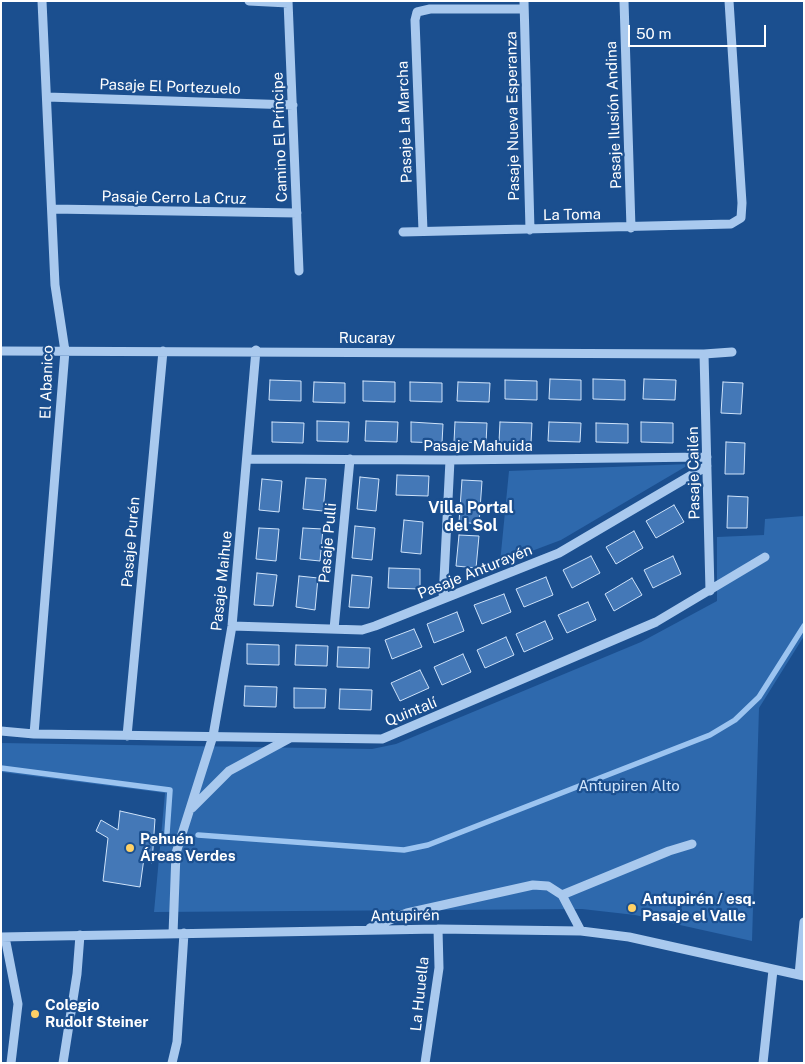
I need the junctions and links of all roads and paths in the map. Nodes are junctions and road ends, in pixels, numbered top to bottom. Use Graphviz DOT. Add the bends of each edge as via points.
graph roads {
  1 [pos="42,1"];
  2 [pos="249,1"];
  3 [pos="624,1"];
  4 [pos="729,1"];
  5 [pos="288,2"];
  6 [pos="524,5"];
  7 [pos="47,97"];
  8 [pos="293,105"];
  9 [pos="52,209"];
  10 [pos="297,213"];
  11 [pos="631,228"];
  12 [pos="530,230"];
  13 [pos="423,231"];
  14 [pos="403,232"];
  15 [pos="299,271"];
  16 [pos="256,350"];
  17 [pos="1,351"];
  18 [pos="65,351"];
  19 [pos="163,351"];
  20 [pos="732,352"];
  21 [pos="704,354"];
  22 [pos="248,459"];
  23 [pos="350,459"];
  24 [pos="450,460"];
  25 [pos="707,462"];
  26 [pos="765,557"];
  27 [pos="710,591"];
  28 [pos="443,599"];
  29 [pos="232,626"];
  30 [pos="334,629"];
  31 [pos="1,731"];
  32 [pos="34,734"];
  33 [pos="127,736"];
  34 [pos="213,736"];
  35 [pos="290,738"];
  36 [pos="190,810"];
  37 [pos="692,844"];
  38 [pos="562,895"];
  39 [pos="804,922"];
  40 [pos="438,929"];
  41 [pos="365,930"];
  42 [pos="581,930"];
  43 [pos="184,933"];
  44 [pos="173,934"];
  45 [pos="80,935"];
  46 [pos="3,937"];
  47 [pos="773,970"];
  48 [pos="801,976"];
  49 [pos="11,1063"];
  50 [pos="63,1063"];
  51 [pos="172,1063"];
  52 [pos="425,1063"];
  53 [pos="763,1063"];
  1 -- 7 [label="street, El Abanico"];
  2 -- 5 [label="street"];
  3 -- 11 [label="street, Pasaje Ilusión Andina"];
  4 -- 11 [label="street, La Toma" via="741,218 731,224"];
  5 -- 8 [label="street, Camino El Príncipe"];
  6 -- 12 [label="street, Pasaje Nueva Esperanza"];
  6 -- 13 [label="street, Pasaje La Marcha" via="417,12 414,20"];
  7 -- 8 [label="street, Pasaje El Portezuelo"];
  7 -- 9 [label="street, El Abanico"];
  8 -- 10 [label="street, Camino El Príncipe"];
  9 -- 10 [label="street, Pasaje Cerro La Cruz"];
  9 -- 18 [label="street, El Abanico" via="55,285"];
  10 -- 15 [label="street, Camino El Príncipe"];
  11 -- 12 [label="street, La Toma"];
  12 -- 13 [label="street, La Toma"];
  13 -- 14 [label="street, La Toma"];
  16 -- 19 [label="street, Rucaray"];
  16 -- 21 [label="street, Rucaray"];
  16 -- 22 [label="street, Pasaje Maihue"];
  17 -- 18 [label="street, Rucaray"];
  18 -- 19 [label="street, Rucaray"];
  18 -- 32 [label="street, El Abanico"];
  19 -- 33 [label="street, Pasaje Purén"];
  20 -- 21 [label="street, Rucaray"];
  21 -- 25 [label="street, Pasaje Cailén"];
  22 -- 23 [label="street, Pasaje Mahuida"];
  22 -- 29 [label="street, Pasaje Maihue"];
  23 -- 24 [label="street, Pasaje Mahuida"];
  23 -- 30 [label="street, Pasaje Pulli"];
  24 -- 25 [label="street, Pasaje Mahuida"];
  24 -- 28 [label="street"];
  25 -- 27 [label="street, Pasaje Cailén"];
  25 -- 28 [label="street, Pasaje Anturayén" via="560,553"];
  26 -- 27 [label="street, Quintalí"];
  27 -- 35 [label="street, Quintalí" via="656,622 382,739"];
  28 -- 30 [label="street, Pasaje Anturayén" via="362,630"];
  29 -- 30 [label="street, Pasaje Anturayén"];
  29 -- 34 [label="street, Pasaje Maihue"];
  31 -- 32 [label="street, Quintalí"];
  32 -- 33 [label="street, Quintalí"];
  33 -- 34 [label="street, Quintalí"];
  34 -- 35 [label="street, Quintalí"];
  34 -- 36 [label="street, Pasaje Maihue"];
  35 -- 36 [label="street, Pasaje Maihue" via="229,771"];
  36 -- 44 [label="street, Pasaje Maihue" via="176,853"];
  37 -- 38 [label="street"];
  38 -- 41 [label="street" via="548,886 533,885 406,913"];
  38 -- 42 [label="street"];
  39 -- 48 [label="street"];
  40 -- 41 [label="street, Antupirén"];
  40 -- 42 [label="street, Antupirén"];
  40 -- 52 [label="street, La Huuella" via="439,968"];
  41 -- 43 [label="street, Antupirén"];
  42 -- 47 [label="street, Antupirén" via="629,937"];
  43 -- 44 [label="street, Antupirén"];
  43 -- 51 [label="street" via="177,1042"];
  44 -- 45 [label="street, Antupirén"];
  45 -- 46 [label="street, Antupirén"];
  45 -- 50 [label="street"];
  46 -- 49 [label="street" via="18,1004"];
  47 -- 48 [label="street, Antupirén"];
  47 -- 53 [label="street"];
}
